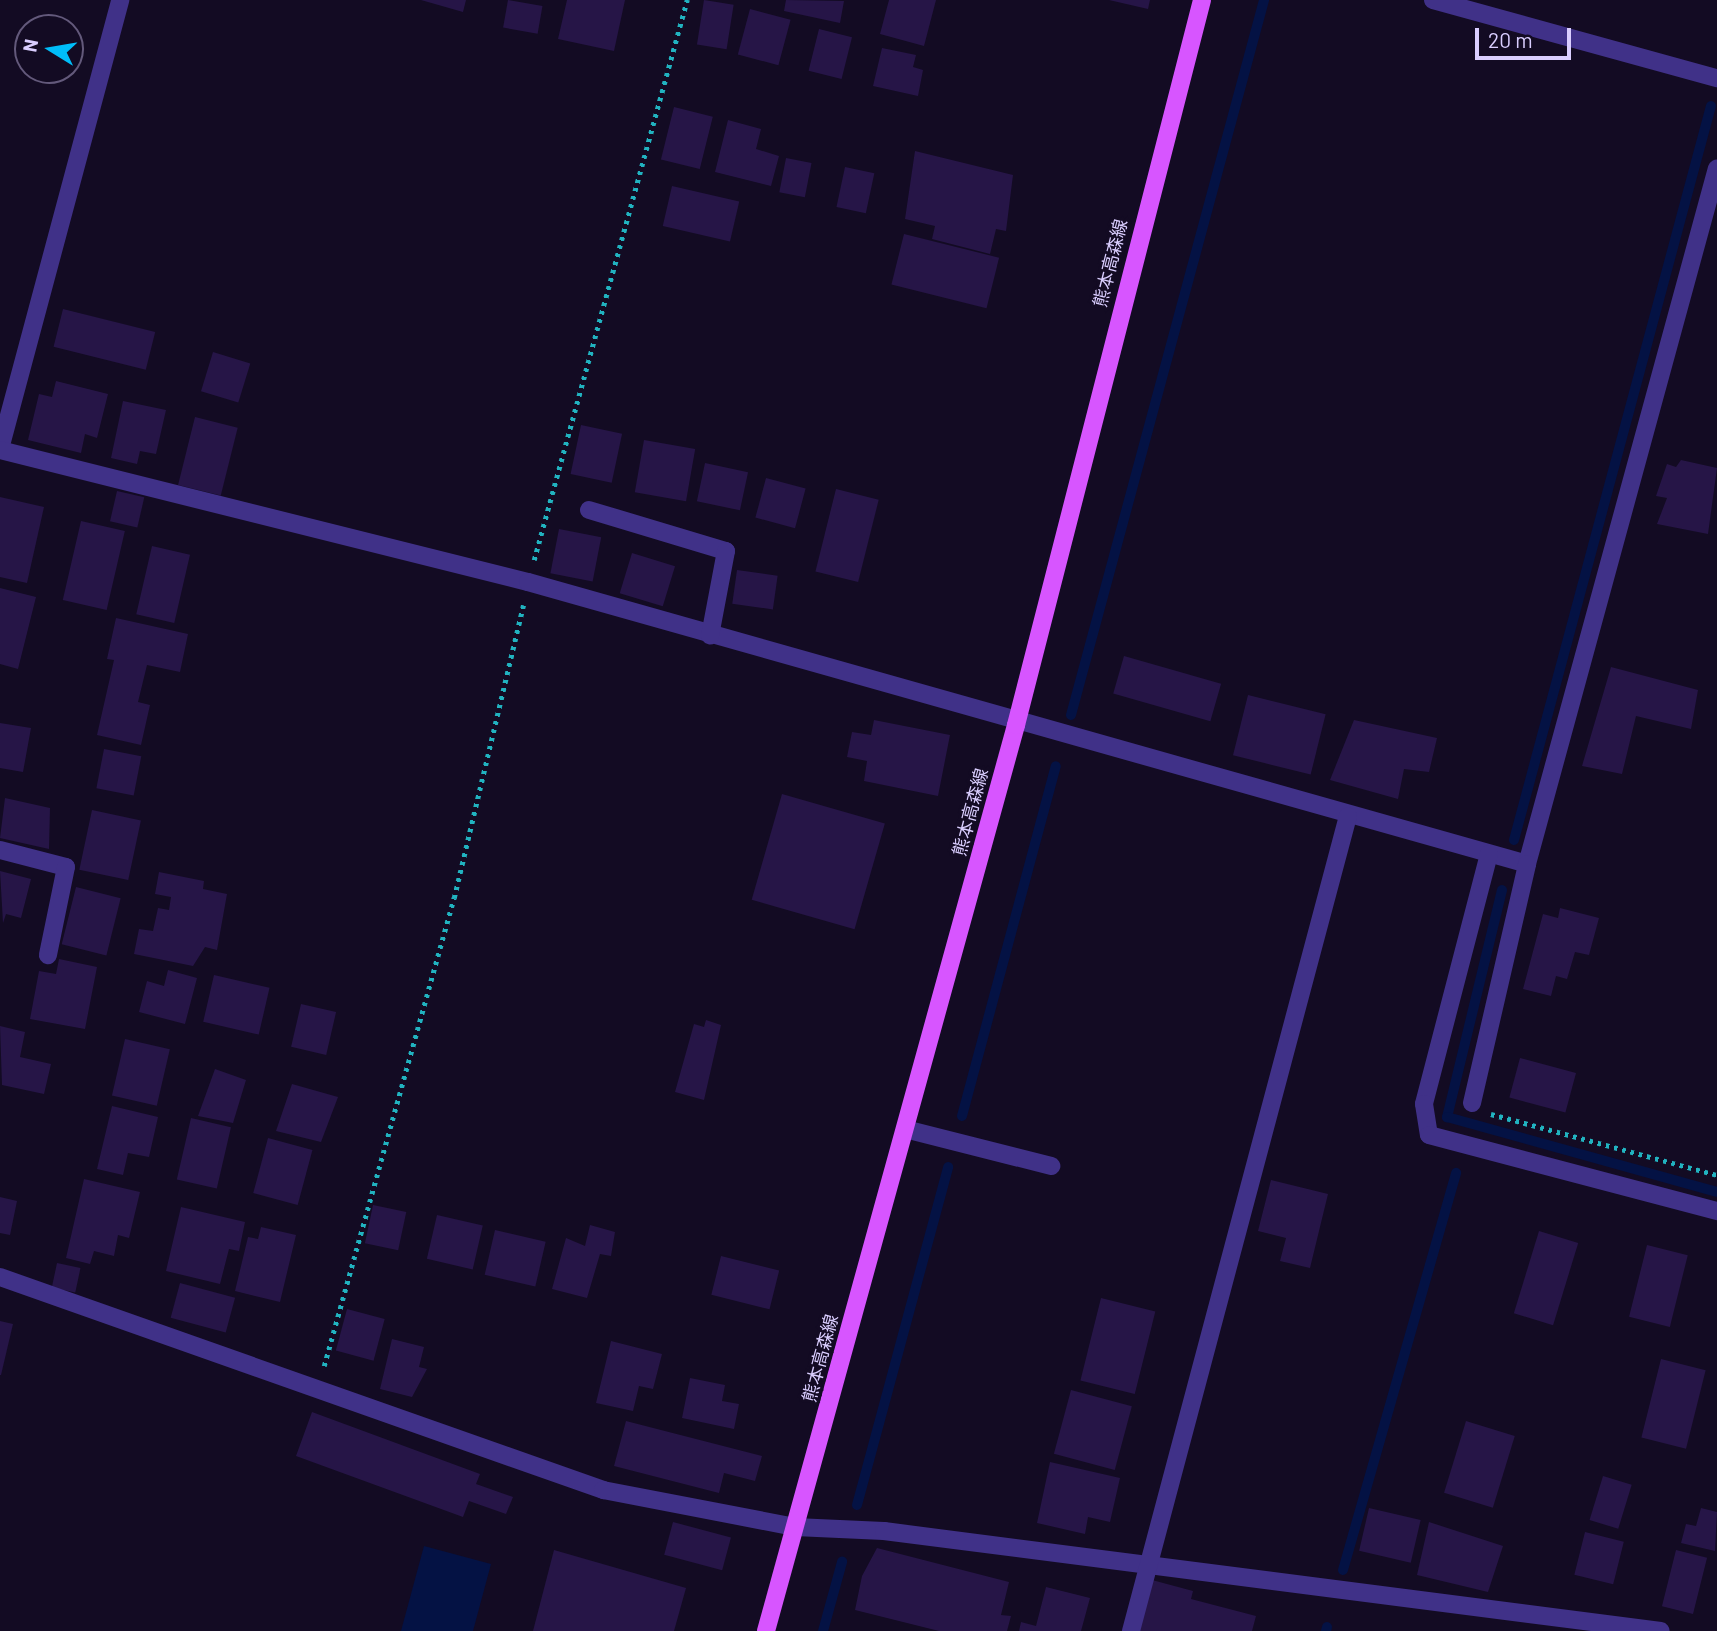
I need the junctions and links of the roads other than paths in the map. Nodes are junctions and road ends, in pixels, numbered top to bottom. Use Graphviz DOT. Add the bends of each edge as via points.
graph roads {
  1 [pos="120,0"];
  2 [pos="1202,0"];
  3 [pos="1433,0"];
  4 [pos="1717,78"];
  5 [pos="1717,168"];
  6 [pos="0,449"];
  7 [pos="589,510"];
  8 [pos="710,636"];
  9 [pos="1016,725"];
  10 [pos="1348,816"];
  11 [pos="0,850"];
  12 [pos="1489,854"];
  13 [pos="1527,864"];
  14 [pos="48,955"];
  15 [pos="1472,1103"];
  16 [pos="905,1129"];
  17 [pos="1051,1166"];
  18 [pos="1717,1211"];
  19 [pos="0,1277"];
  20 [pos="795,1527"];
  21 [pos="1150,1567"];
  22 [pos="766,1631"];
  23 [pos="1131,1631"];
  24 [pos="1661,1631"];
  1 -- 6 [label="street"];
  2 -- 9 [label="main road, 熊本高森線"];
  3 -- 4 [label="street"];
  5 -- 13 [label="street"];
  6 -- 8 [label="street" via="528,582"];
  7 -- 8 [label="street" via="726,551"];
  8 -- 9 [label="street"];
  9 -- 10 [label="street"];
  9 -- 16 [label="main road, 熊本高森線"];
  10 -- 12 [label="street"];
  10 -- 21 [label="street"];
  11 -- 14 [label="street" via="66,867"];
  12 -- 13 [label="street"];
  12 -- 18 [label="street" via="1424,1104 1429,1135"];
  13 -- 15 [label="street"];
  16 -- 17 [label="street"];
  16 -- 20 [label="main road, 熊本高森線"];
  19 -- 20 [label="street" via="603,1490"];
  20 -- 21 [label="street" via="884,1531"];
  20 -- 22 [label="main road, 熊本高森線"];
  21 -- 23 [label="street"];
  21 -- 24 [label="street"];
}
